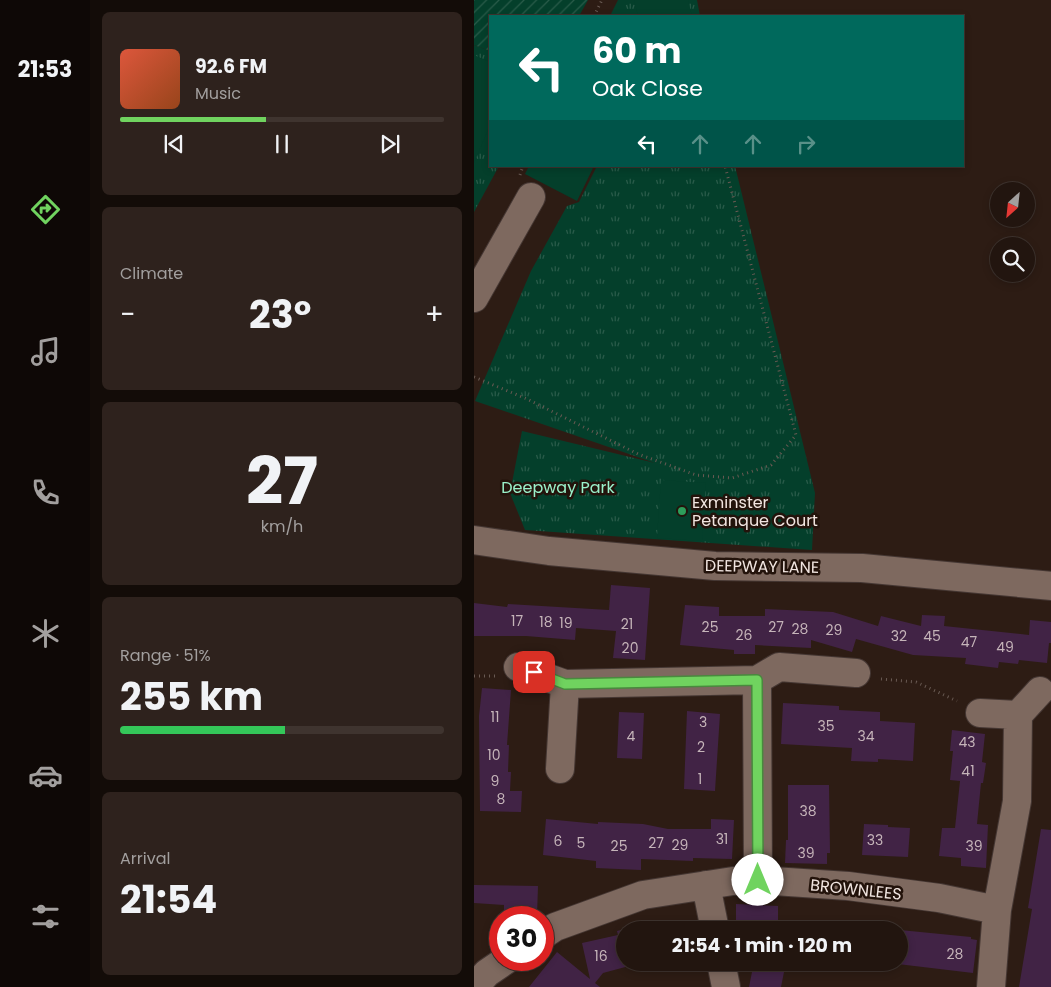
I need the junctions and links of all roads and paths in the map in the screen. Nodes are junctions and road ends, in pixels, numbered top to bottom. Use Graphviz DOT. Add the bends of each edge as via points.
graph roads {
  1 [pos="602,0"];
  2 [pos="594,15"];
  3 [pos="725,167"];
  4 [pos="531,197"];
  5 [pos="474,298"];
  6 [pos="474,377"];
  7 [pos="474,540"];
  8 [pos="1051,586"];
  9 [pos="518,667"];
  10 [pos="856,673"];
  11 [pos="757,680"];
  12 [pos="565,684"];
  13 [pos="1040,691"];
  14 [pos="980,713"];
  15 [pos="1018,715"];
  16 [pos="560,768"];
  17 [pos="758,880"];
  18 [pos="706,885"];
  19 [pos="997,910"];
  20 [pos="713,921"];
  21 [pos="554,928"];
  22 [pos="723,971"];
  23 [pos="726,987"];
  24 [pos="991,987"];
  1 -- 2 [label="path"];
  3 -- 6 [label="path" via="796,435 771,466 732,478 696,475 638,454 528,399"];
  4 -- 5 [label="street"];
  7 -- 8 [label="street, DEEPWAY LANE" via="548,551 715,566 862,568"];
  9 -- 12 [label="street"];
  10 -- 11 [label="street" via="779,666"];
  10 -- 14 [label="path" via="916,682"];
  11 -- 12 [label="street"];
  11 -- 17 [label="street"];
  12 -- 16 [label="street"];
  13 -- 15 [label="street"];
  14 -- 15 [label="street"];
  15 -- 19 [label="street" via="1017,801"];
  17 -- 18 [label="street, BROWNLEES"];
  17 -- 19 [label="street, BROWNLEES" via="848,886 939,898"];
  18 -- 20 [label="street"];
  18 -- 21 [label="street, BROWNLEES" via="643,895"];
  19 -- 24 [label="street"];
  22 -- 23 [label="street"];
}
